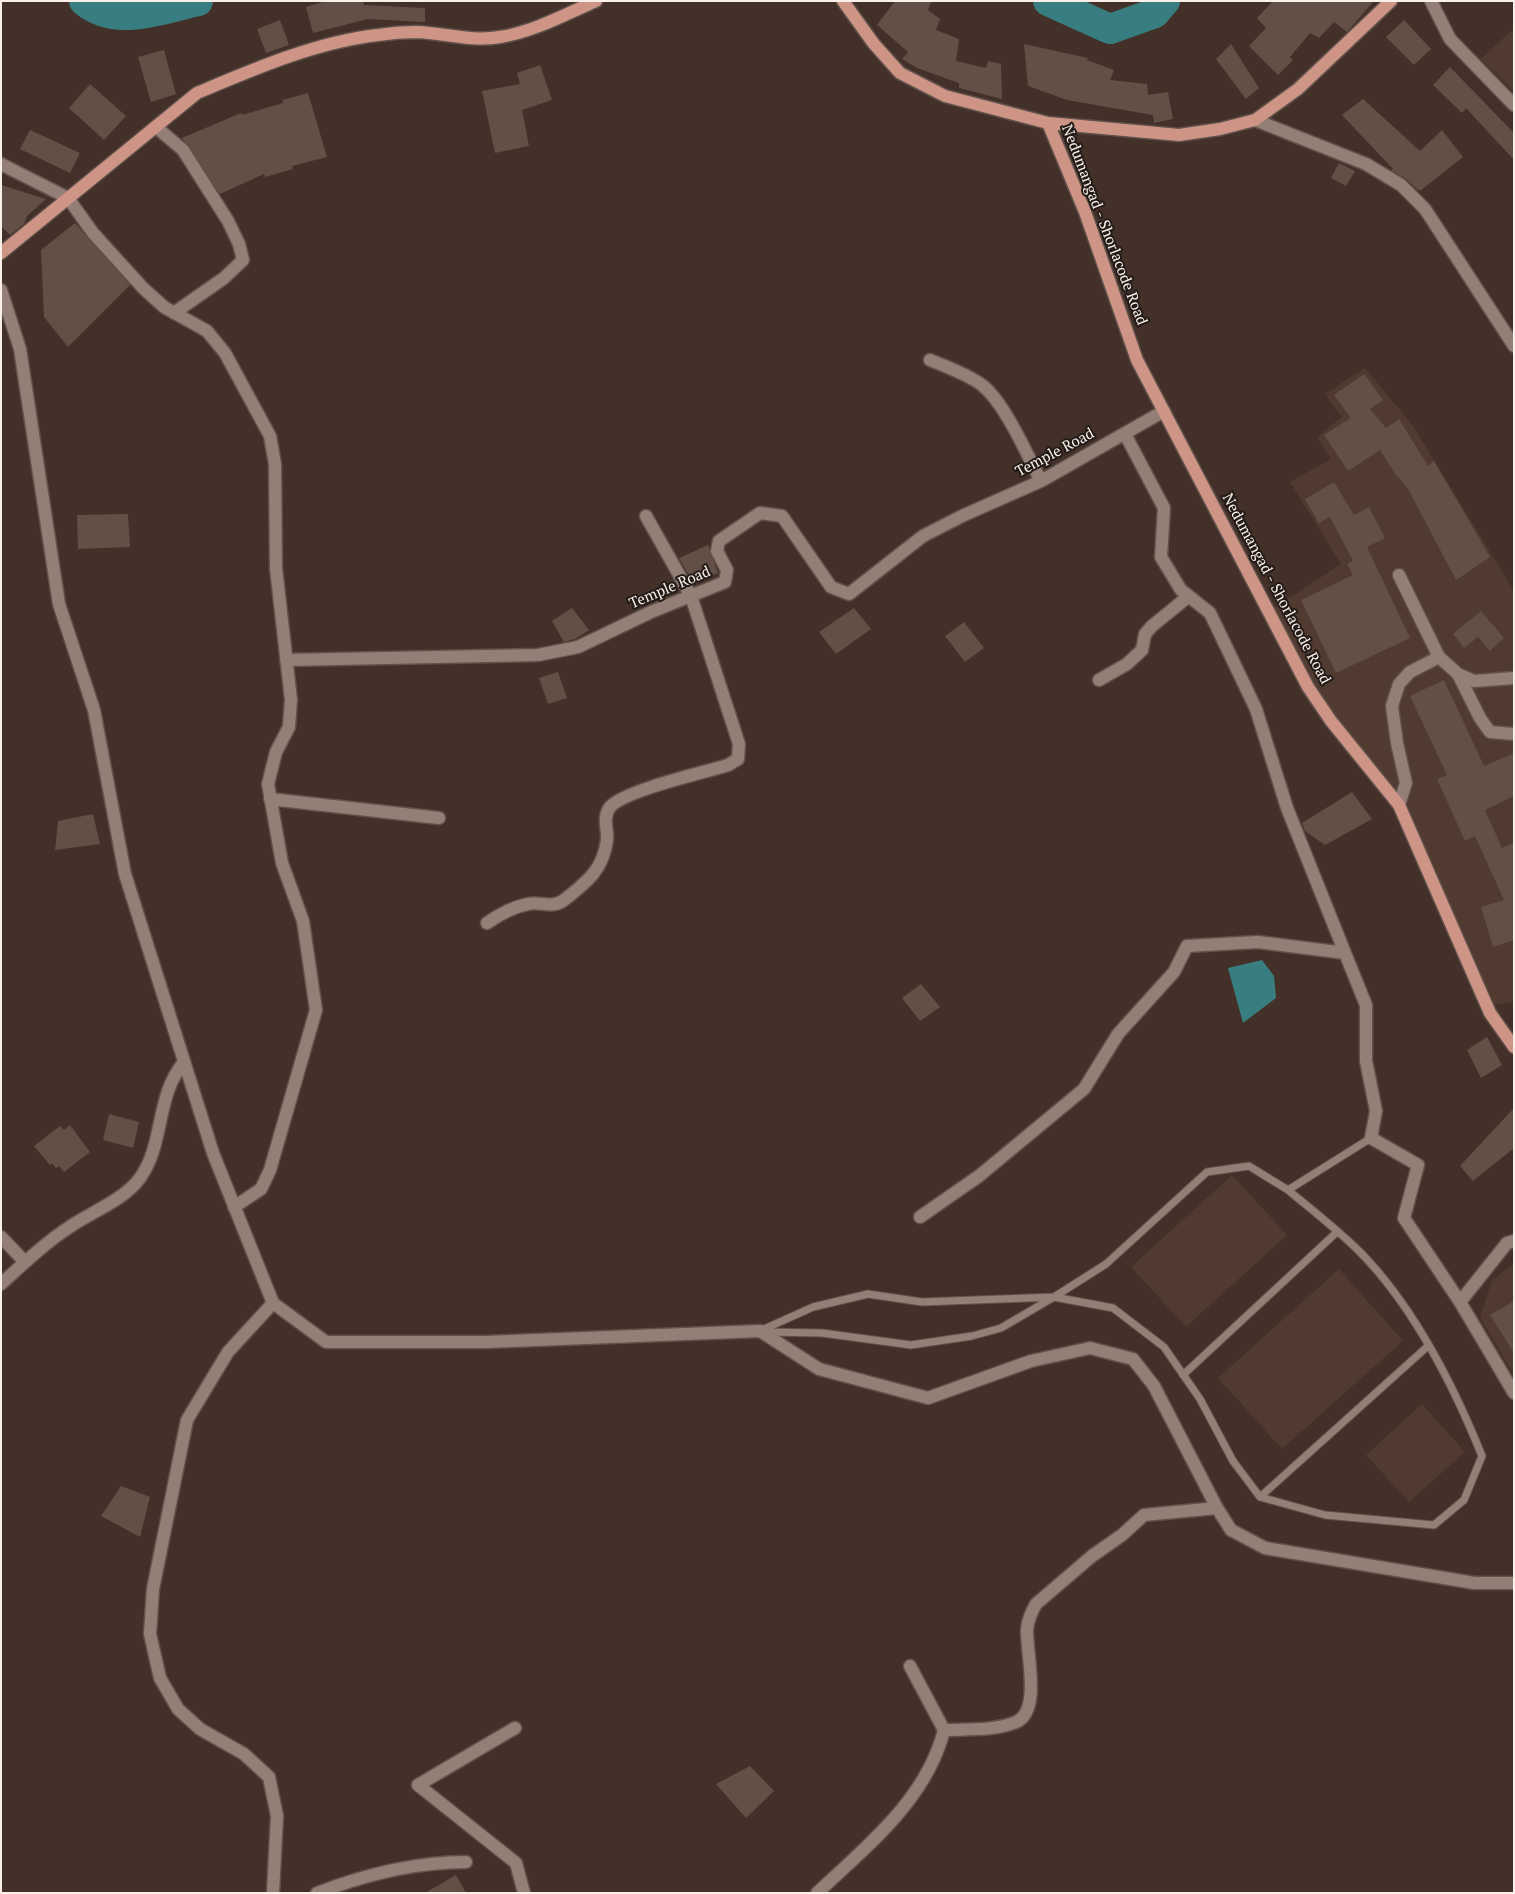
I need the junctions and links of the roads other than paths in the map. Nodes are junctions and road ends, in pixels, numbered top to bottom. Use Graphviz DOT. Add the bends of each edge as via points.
graph roads {
  1 [pos="596,1"];
  2 [pos="843,1"];
  3 [pos="1391,1"];
  4 [pos="1431,1"];
  5 [pos="1514,105"];
  6 [pos="1256,120"];
  7 [pos="1048,123"];
  8 [pos="156,127"];
  9 [pos="1,164"];
  10 [pos="68,198"];
  11 [pos="1,253"];
  12 [pos="1,290"];
  13 [pos="174,313"];
  14 [pos="1514,346"];
  15 [pos="930,360"];
  16 [pos="1164,411"];
  17 [pos="1125,434"];
  18 [pos="1041,481"];
  19 [pos="646,516"];
  20 [pos="1399,575"];
  21 [pos="691,596"];
  22 [pos="1189,596"];
  23 [pos="1439,656"];
  24 [pos="286,660"];
  25 [pos="1458,674"];
  26 [pos="1514,678"];
  27 [pos="1099,680"];
  28 [pos="1514,734"];
  29 [pos="270,799"];
  30 [pos="1399,805"];
  31 [pos="439,818"];
  32 [pos="486,922"];
  33 [pos="1345,953"];
  34 [pos="1514,1047"];
  35 [pos="184,1062"];
  36 [pos="1372,1138"];
  37 [pos="1288,1190"];
  38 [pos="234,1207"];
  39 [pos="920,1217"];
  40 [pos="1337,1232"];
  41 [pos="1,1237"];
  42 [pos="1514,1240"];
  43 [pos="24,1262"];
  44 [pos="1,1284"];
  45 [pos="1054,1297"];
  46 [pos="1460,1302"];
  47 [pos="273,1303"];
  48 [pos="760,1332"];
  49 [pos="1428,1346"];
  50 [pos="1184,1375"];
  51 [pos="1514,1392"];
  52 [pos="1260,1497"];
  53 [pos="1217,1508"];
  54 [pos="1514,1583"];
  55 [pos="910,1666"];
  56 [pos="515,1728"];
  57 [pos="944,1730"];
  58 [pos="466,1862"];
  59 [pos="273,1893"];
  60 [pos="317,1893"];
  61 [pos="524,1893"];
  62 [pos="817,1893"];
  1 -- 8 [label="main road" via="534,27 500,37 467,39 418,32 335,42 197,93"];
  2 -- 7 [label="main road" via="900,73 945,96"];
  3 -- 6 [label="main road" via="1298,89"];
  4 -- 5 [label="street" via="1450,39"];
  6 -- 7 [label="main road" via="1179,135"];
  6 -- 14 [label="street" via="1366,164 1401,185 1426,208"];
  7 -- 16 [label="main road, Nedumangad - Shorlacode Road" via="1085,212 1137,360"];
  8 -- 10 [label="main road"];
  8 -- 13 [label="street" via="182,150 228,221 240,244 243,260 224,278"];
  9 -- 10 [label="street"];
  10 -- 11 [label="main road"];
  10 -- 13 [label="street" via="93,233 143,288"];
  12 -- 35 [label="street" via="20,349 58,604 94,710 125,874"];
  13 -- 24 [label="street" via="207,331 225,353 270,436 275,464 276,568"];
  15 -- 18 [label="street" via="983,386 1005,414"];
  16 -- 17 [label="street, Temple Road"];
  16 -- 30 [label="main road, Nedumangad - Shorlacode Road" via="1308,687 1331,722"];
  17 -- 18 [label="street, Temple Road"];
  17 -- 22 [label="street" via="1164,508 1161,557 1181,590"];
  18 -- 21 [label="street, Temple Road" via="923,536 849,594 831,587 782,516 760,513 719,541 717,551 727,570 725,582"];
  19 -- 21 [label="street"];
  20 -- 23 [label="street"];
  21 -- 24 [label="street, Temple Road" via="578,647 538,655"];
  21 -- 32 [label="street" via="740,744 738,759 728,765 628,795 610,807 605,820 607,838 597,872 562,902 548,905 530,903 505,911"];
  22 -- 27 [label="street" via="1145,634 1142,650 1127,664"];
  22 -- 33 [label="street" via="1210,613 1256,709 1287,808"];
  23 -- 25 [label="street"];
  23 -- 30 [label="street" via="1410,672 1399,684 1392,706 1406,783"];
  24 -- 29 [label="street" via="291,700 289,727 276,752 268,784"];
  25 -- 26 [label="street" via="1474,681"];
  25 -- 28 [label="street" via="1490,732"];
  29 -- 31 [label="street"];
  29 -- 38 [label="street" via="282,863 303,921 316,1010 270,1170 261,1189"];
  30 -- 34 [label="main road, Nedumangad - Shorlacode Road" via="1490,1013"];
  33 -- 36 [label="street" via="1366,1005 1366,1061 1376,1111"];
  33 -- 39 [label="street" via="1258,942 1187,946 1174,972 1118,1034 1084,1089 978,1176"];
  35 -- 38 [label="street"];
  35 -- 43 [label="street" via="173,1076 153,1153 139,1179 105,1207 72,1225"];
  36 -- 37 [label="lane"];
  36 -- 46 [label="street" via="1418,1165 1404,1218"];
  37 -- 40 [label="lane"];
  37 -- 45 [label="lane" via="1249,1166 1207,1172 1106,1264"];
  38 -- 47 [label="street"];
  40 -- 49 [label="lane" via="1360,1252 1404,1303"];
  40 -- 50 [label="lane"];
  41 -- 43 [label="street"];
  42 -- 46 [label="street" via="1508,1243"];
  43 -- 44 [label="street"];
  45 -- 48 [label="lane" via="922,1302 868,1294 813,1307"];
  45 -- 48 [label="lane" via="1001,1328 911,1345 822,1333"];
  45 -- 50 [label="lane" via="1113,1308 1164,1347"];
  46 -- 51 [label="street"];
  47 -- 48 [label="street" via="326,1342 486,1342"];
  47 -- 59 [label="street" via="228,1352 187,1420 153,1589 150,1634 160,1678 178,1709 200,1729 244,1754 269,1777 276,1816"];
  48 -- 53 [label="street" via="819,1369 928,1398 1031,1361 1090,1348 1133,1360 1154,1386"];
  49 -- 52 [label="lane"];
  49 -- 52 [label="lane" via="1462,1408 1482,1456 1464,1500 1434,1525 1325,1515"];
  50 -- 52 [label="lane" via="1233,1461"];
  53 -- 54 [label="street" via="1231,1530 1265,1548 1474,1583"];
  53 -- 57 [label="street" via="1144,1514 1122,1535 1092,1556 1036,1604 1031,1613 1027,1628 1031,1700 1028,1713 1017,1722 993,1727"];
  55 -- 57 [label="street"];
  56 -- 61 [label="street" via="418,1785 516,1863"];
  57 -- 62 [label="street" via="938,1751 891,1823"];
  58 -- 60 [label="street" via="438,1862 360,1877"];
}
